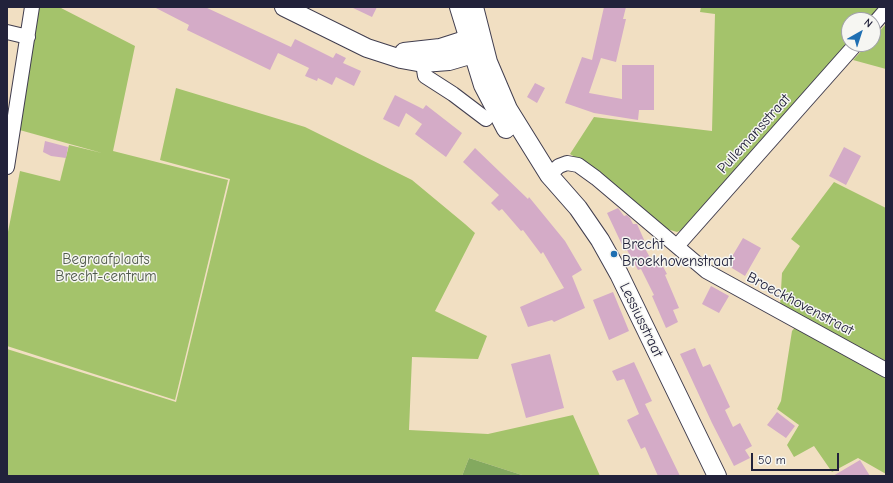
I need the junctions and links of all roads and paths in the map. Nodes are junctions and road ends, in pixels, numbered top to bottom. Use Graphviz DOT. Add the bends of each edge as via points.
graph roads {
  1 [pos="32,7"];
  2 [pos="284,7"];
  3 [pos="459,7"];
  4 [pos="475,12"];
  5 [pos="7,32"];
  6 [pos="28,37"];
  7 [pos="474,46"];
  8 [pos="379,52"];
  9 [pos="849,52"];
  10 [pos="422,63"];
  11 [pos="486,119"];
  12 [pos="7,167"];
  13 [pos="549,175"];
  14 [pos="677,246"];
  15 [pos="886,370"];
  16 [pos="717,476"];
  1 -- 6 [label="street"];
  2 -- 8 [label="main road"];
  3 -- 7 [label="main road"];
  4 -- 7 [label="main road"];
  5 -- 6 [label="street"];
  6 -- 12 [label="street"];
  7 -- 8 [label="main road"];
  7 -- 10 [label="main road" via="449,60"];
  7 -- 13 [label="main road, Lessiusstraat" via="493,107 525,155"];
  8 -- 10 [label="main road"];
  9 -- 14 [label="street, Pullemansstraat"];
  10 -- 11 [label="street" via="425,76"];
  13 -- 14 [label="street, Broeckhovenstraat" via="567,163 578,165"];
  13 -- 16 [label="main road, Lessiusstraat" via="578,208 619,274"];
  14 -- 15 [label="street, Broeckhovenstraat" via="706,271 731,287"];
}
